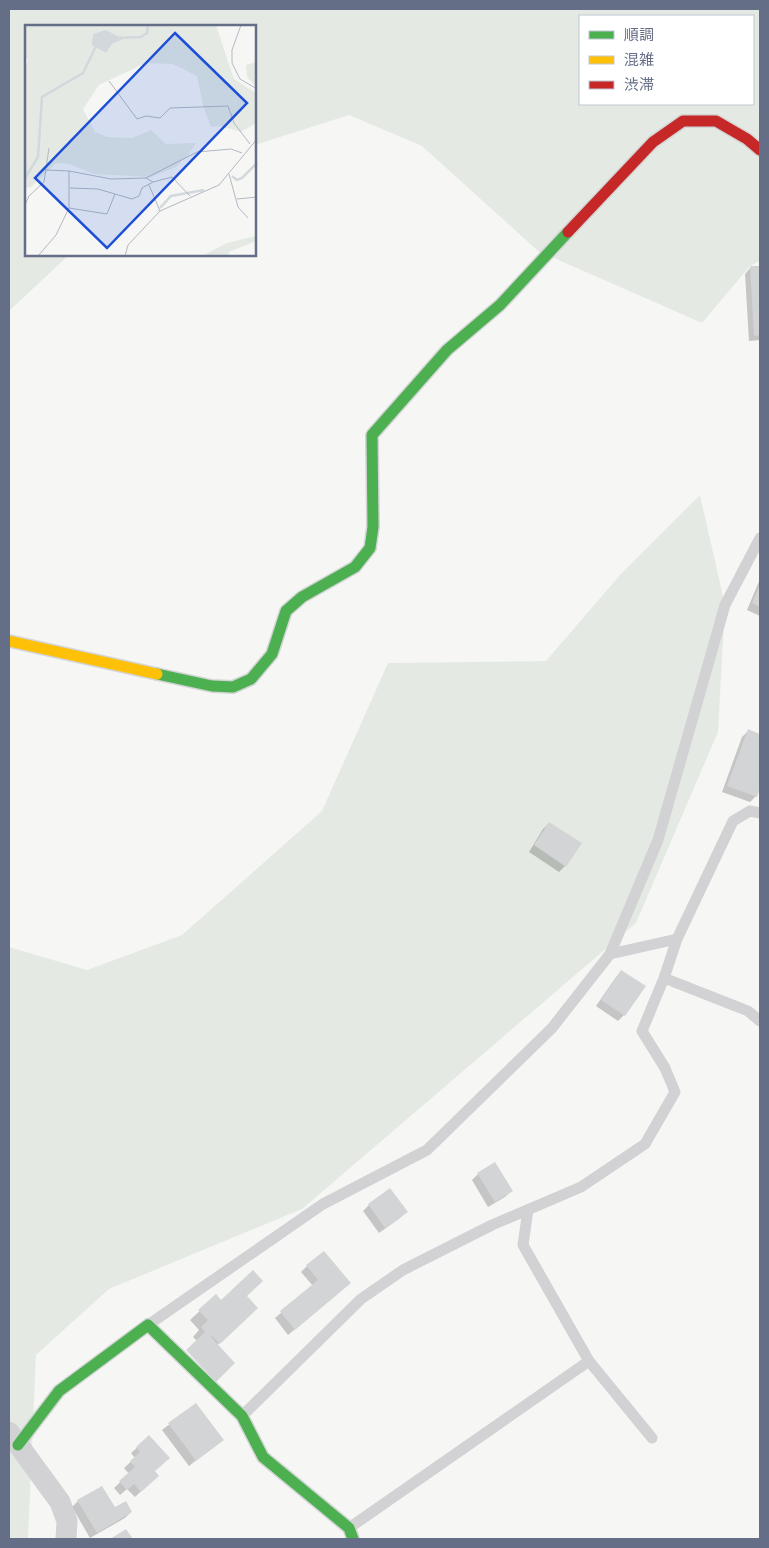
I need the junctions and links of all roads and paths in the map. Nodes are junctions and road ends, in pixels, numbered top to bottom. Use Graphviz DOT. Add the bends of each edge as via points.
graph roads {
  1 [pos="760,150"];
  2 [pos="760,538"];
  3 [pos="9,641"];
  4 [pos="760,813"];
  5 [pos="677,939"];
  6 [pos="610,954"];
  7 [pos="664,978"];
  8 [pos="760,1021"];
  9 [pos="528,1210"];
  10 [pos="148,1325"];
  11 [pos="589,1361"];
  12 [pos="242,1416"];
  13 [pos="652,1438"];
  14 [pos="13,1439"];
  15 [pos="349,1528"];
  16 [pos="66,1539"];
  17 [pos="353,1539"];
  1 -- 3 [label="street" via="716,121 683,121 653,142 500,305 447,350 372,435 373,527 370,548 355,567 302,597 286,611 272,654 251,679 233,687 212,686"];
  2 -- 6 [label="lane" via="725,605 658,840"];
  4 -- 5 [label="lane" via="750,811 733,821"];
  5 -- 6 [label="lane"];
  5 -- 7 [label="lane"];
  6 -- 10 [label="lane" via="552,1028 427,1150 324,1204"];
  7 -- 8 [label="lane" via="748,1011"];
  7 -- 9 [label="lane" via="642,1031 665,1068 675,1092 645,1144 581,1187"];
  9 -- 11 [label="lane" via="523,1245"];
  9 -- 12 [label="lane" via="403,1270 361,1299"];
  10 -- 12 [label="street"];
  10 -- 14 [label="street" via="59,1391"];
  11 -- 13 [label="lane"];
  11 -- 15 [label="lane"];
  12 -- 15 [label="street" via="264,1458"];
  14 -- 16 [label="street" via="60,1502 67,1522"];
  15 -- 17 [label="street"];
}
